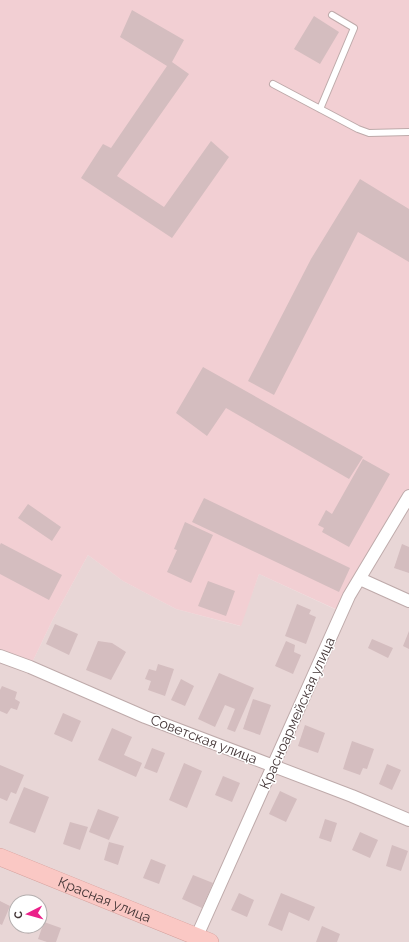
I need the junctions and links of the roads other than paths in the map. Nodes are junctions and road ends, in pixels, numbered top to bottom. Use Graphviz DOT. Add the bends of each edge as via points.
graph roads {
  1 [pos="332,15"];
  2 [pos="273,84"];
  3 [pos="320,109"];
  4 [pos="409,132"];
  5 [pos="409,496"];
  6 [pos="360,580"];
  7 [pos="409,601"];
  8 [pos="0,656"];
  9 [pos="273,765"];
  10 [pos="409,820"];
  11 [pos="0,857"];
  12 [pos="204,939"];
  1 -- 3 [label="lane" via="354,28"];
  2 -- 3 [label="lane"];
  3 -- 4 [label="lane" via="369,133"];
  5 -- 6 [label="street, Красноармейская улица"];
  6 -- 7 [label="street"];
  6 -- 9 [label="street, Красноармейская улица" via="349,596"];
  8 -- 9 [label="street, Советская улица" via="145,717"];
  9 -- 10 [label="street, Советская улица"];
  9 -- 12 [label="street, Красноармейская улица"];
  11 -- 12 [label="street, Красная улица"];
}
